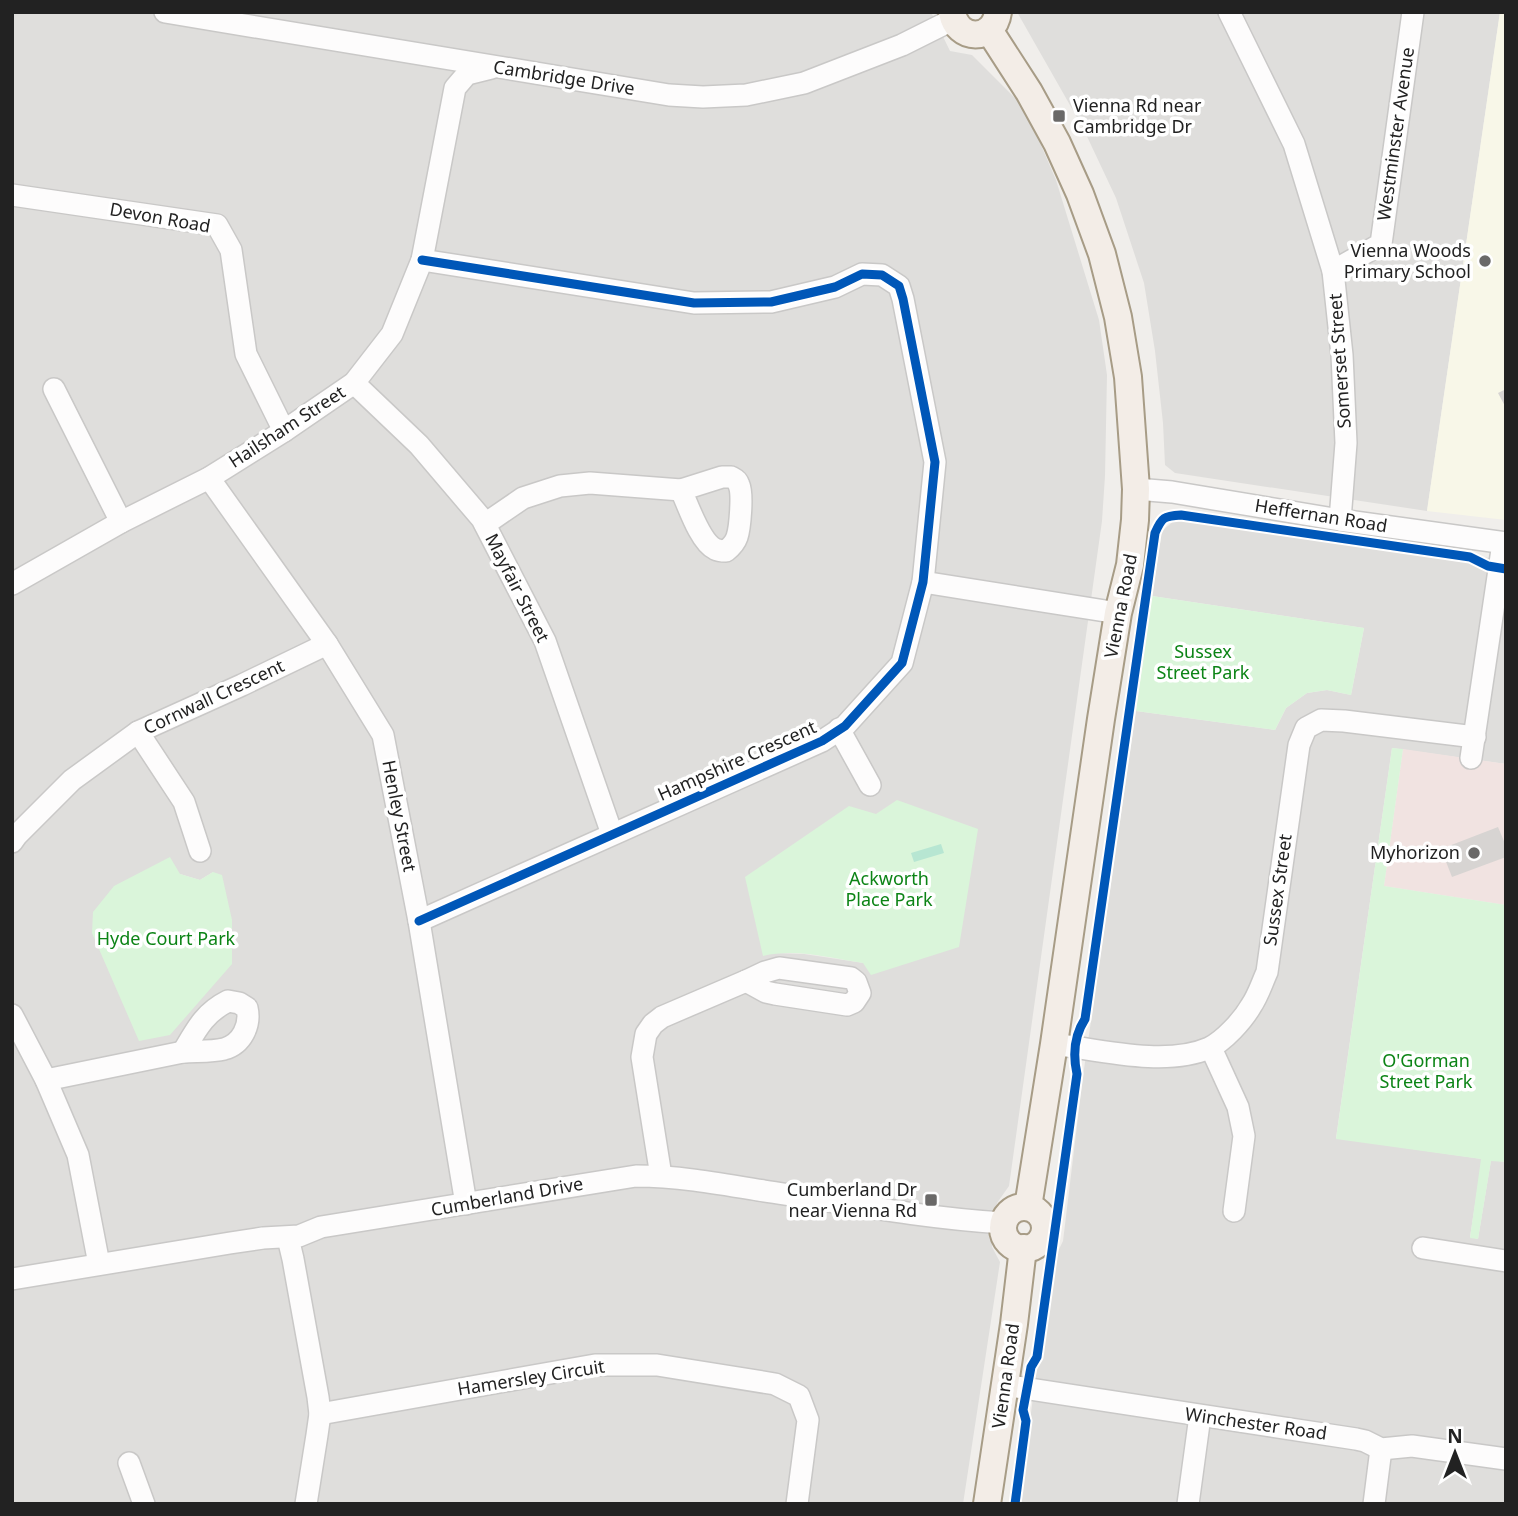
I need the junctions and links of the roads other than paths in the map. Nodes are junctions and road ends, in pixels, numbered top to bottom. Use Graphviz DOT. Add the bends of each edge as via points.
graph roads {
  1 [pos="165,12"];
  2 [pos="1229,12"];
  3 [pos="1413,12"];
  4 [pos="209,16"];
  5 [pos="953,16"];
  6 [pos="994,21"];
  7 [pos="494,67"];
  8 [pos="12,195"];
  9 [pos="422,260"];
  10 [pos="1333,271"];
  11 [pos="354,383"];
  12 [pos="54,389"];
  13 [pos="284,431"];
  14 [pos="209,478"];
  15 [pos="1136,489"];
  16 [pos="681,490"];
  17 [pos="1340,520"];
  18 [pos="121,522"];
  19 [pos="485,524"];
  20 [pos="1504,543"];
  21 [pos="923,582"];
  22 [pos="12,584"];
  23 [pos="1118,613"];
  24 [pos="327,644"];
  25 [pos="839,729"];
  26 [pos="138,732"];
  27 [pos="870,785"];
  28 [pos="612,834"];
  29 [pos="12,842"];
  30 [pos="200,851"];
  31 [pos="419,921"];
  32 [pos="746,982"];
  33 [pos="12,1015"];
  34 [pos="1054,1044"];
  35 [pos="1211,1048"];
  36 [pos="183,1052"];
  37 [pos="46,1080"];
  38 [pos="661,1176"];
  39 [pos="466,1204"];
  40 [pos="1028,1207"];
  41 [pos="1234,1211"];
  42 [pos="1004,1223"];
  43 [pos="288,1238"];
  44 [pos="1023,1248"];
  45 [pos="1423,1248"];
  46 [pos="1506,1261"];
  47 [pos="99,1264"];
  48 [pos="12,1279"];
  49 [pos="1004,1385"];
  50 [pos="320,1414"];
  51 [pos="1200,1416"];
  52 [pos="1381,1449"];
  53 [pos="1506,1459"];
  54 [pos="130,1463"];
  55 [pos="144,1504"];
  56 [pos="306,1504"];
  57 [pos="797,1504"];
  58 [pos="987,1504"];
  59 [pos="1188,1504"];
  60 [pos="1374,1504"];
  1 -- 4 [label="street, Cambridge Drive"];
  2 -- 10 [label="street, Somerset Street" via="1294,144"];
  3 -- 10 [label="street, Westminster Avenue" via="1381,244"];
  4 -- 7 [label="street, Cambridge Drive"];
  5 -- 6 [label="main road" via="957,26 976,35"];
  5 -- 7 [label="street, Cambridge Drive" via="902,45 804,83 746,95 669,95"];
  6 -- 15 [label="main road, Vienna Road" via="1057,143 1102,254 1128,377"];
  7 -- 9 [label="street, Hailsham Street" via="467,74 455,88"];
  8 -- 13 [label="street, Devon Road" via="217,225 231,250 246,354"];
  9 -- 11 [label="street, Hailsham Street" via="392,334"];
  9 -- 21 [label="street, Hampshire Crescent" via="694,303 771,302 835,287 862,274 882,275 899,286 903,299 934,462"];
  10 -- 17 [label="street, Somerset Street" via="1346,443"];
  11 -- 13 [label="street, Hailsham Street"];
  11 -- 19 [label="street, Mayfair Street" via="419,444"];
  12 -- 18 [label="street"];
  13 -- 14 [label="street, Hailsham Street"];
  14 -- 18 [label="street, Hailsham Street"];
  14 -- 24 [label="street, Henley Street"];
  15 -- 17 [label="street, Heffernan Road"];
  15 -- 23 [label="main road, Vienna Road" via="1130,565"];
  16 -- 19 [label="street" via="590,483 561,486 523,498"];
  17 -- 20 [label="street, Heffernan Road"];
  18 -- 22 [label="street, Hailsham Street"];
  19 -- 28 [label="street, Mayfair Street" via="545,641"];
  20 -- 35 [label="street, Sussex Street" via="1473,747 1344,721 1321,720 1306,728 1298,745 1266,972 1252,1006"];
  21 -- 23 [label="street"];
  21 -- 25 [label="street, Hampshire Crescent" via="902,663"];
  23 -- 34 [label="main road, Vienna Road"];
  24 -- 26 [label="street, Cornwall Crescent"];
  24 -- 31 [label="street, Henley Street" via="383,735"];
  25 -- 27 [label="street"];
  25 -- 28 [label="street, Hampshire Crescent" via="822,741"];
  26 -- 29 [label="street, Cornwall Crescent" via="72,780"];
  26 -- 30 [label="street" via="184,802"];
  28 -- 31 [label="street, Hampshire Crescent"];
  31 -- 39 [label="street, Henley Street"];
  32 -- 38 [label="street" via="662,1017 646,1034 642,1057"];
  33 -- 37 [label="street"];
  34 -- 35 [label="street, Sussex Street" via="1150,1057 1182,1056"];
  34 -- 40 [label="main road, Vienna Road"];
  35 -- 41 [label="street" via="1238,1107 1244,1136"];
  36 -- 37 [label="street"];
  37 -- 47 [label="street" via="78,1155"];
  38 -- 39 [label="street, Cumberland Drive" via="604,1180"];
  38 -- 42 [label="street, Cumberland Drive" via="953,1220"];
  39 -- 43 [label="street, Cumberland Drive" via="321,1227"];
  40 -- 42 [label="main road" via="1010,1212"];
  40 -- 44 [label="main road" via="1044,1220 1045,1234 1036,1245"];
  42 -- 44 [label="main road" via="1006,1237"];
  43 -- 47 [label="street, Cumberland Drive"];
  43 -- 50 [label="street"];
  44 -- 49 [label="main road, Vienna Road"];
  45 -- 46 [label="street"];
  47 -- 48 [label="street, Cumberland Drive"];
  49 -- 51 [label="street, Winchester Road"];
  49 -- 58 [label="main road, Vienna Road"];
  50 -- 56 [label="street"];
  50 -- 57 [label="street, Hamersley Circuit" via="595,1365 657,1365 775,1384 799,1396 808,1420"];
  51 -- 52 [label="street, Winchester Road" via="1356,1438"];
  51 -- 59 [label="street"];
  52 -- 53 [label="street, Winchester Road" via="1412,1446"];
  52 -- 60 [label="street"];
  54 -- 55 [label="street"];
}
